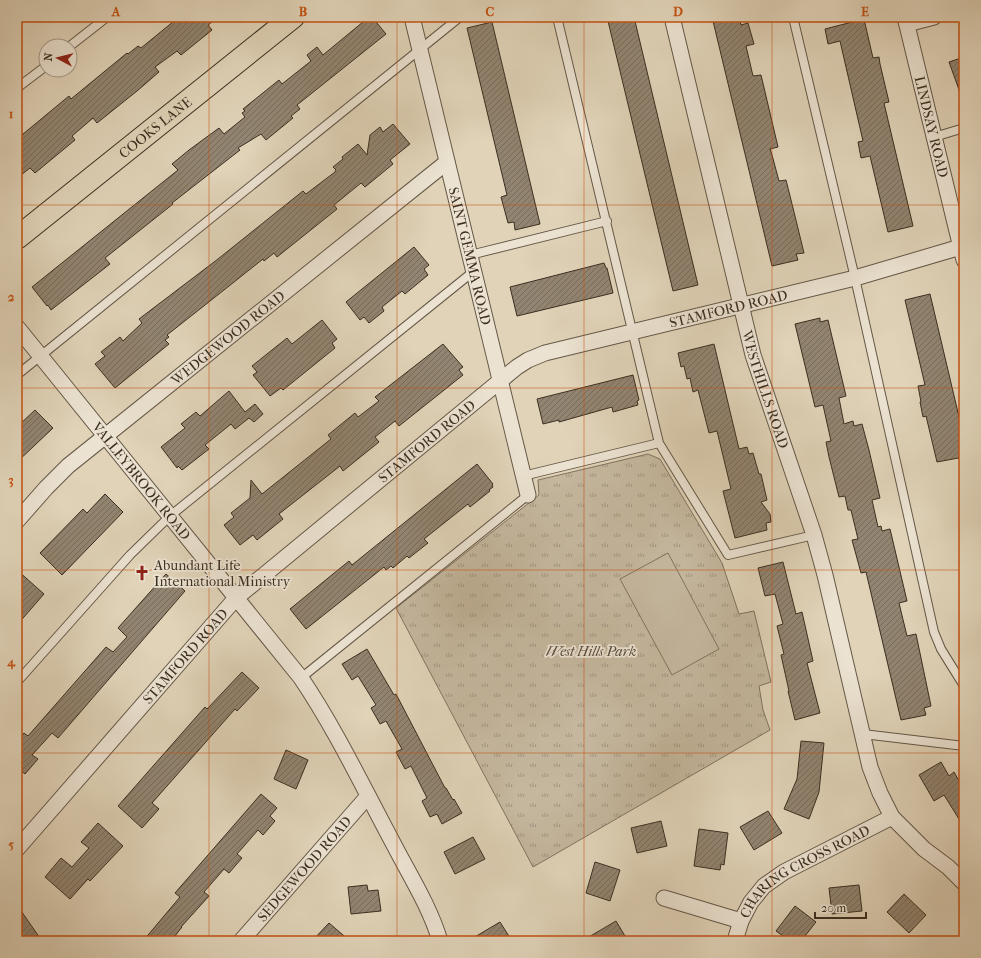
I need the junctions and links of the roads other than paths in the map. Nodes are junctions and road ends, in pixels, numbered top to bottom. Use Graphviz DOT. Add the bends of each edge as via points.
graph roads {
  1 [pos="107,17"];
  2 [pos="293,17"];
  3 [pos="412,17"];
  4 [pos="460,17"];
  5 [pos="558,17"];
  6 [pos="672,17"];
  7 [pos="793,17"];
  8 [pos="934,17"];
  9 [pos="906,20"];
  10 [pos="78,40"];
  11 [pos="420,50"];
  12 [pos="38,72"];
  13 [pos="17,88"];
  14 [pos="964,128"];
  15 [pos="934,137"];
  16 [pos="447,162"];
  17 [pos="607,221"];
  18 [pos="17,238"];
  19 [pos="963,251"];
  20 [pos="470,255"];
  21 [pos="474,271"];
  22 [pos="855,278"];
  23 [pos="741,305"];
  24 [pos="17,327"];
  25 [pos="632,332"];
  26 [pos="40,356"];
  27 [pos="17,375"];
  28 [pos="500,382"];
  29 [pos="105,436"];
  30 [pos="660,443"];
  31 [pos="523,476"];
  32 [pos="528,495"];
  33 [pos="170,516"];
  34 [pos="17,521"];
  35 [pos="814,535"];
  36 [pos="236,598"];
  37 [pos="301,678"];
  38 [pos="17,682"];
  39 [pos="964,686"];
  40 [pos="863,734"];
  41 [pos="964,746"];
  42 [pos="368,796"];
  43 [pos="892,817"];
  44 [pos="17,849"];
  45 [pos="964,884"];
  46 [pos="664,898"];
  47 [pos="741,921"];
  48 [pos="241,941"];
  49 [pos="440,941"];
  50 [pos="736,941"];
  1 -- 10 [label="lane"];
  2 -- 18 [label="main road, COOKS LANE"];
  3 -- 11 [label="street, SAINT GEMMA ROAD"];
  4 -- 11 [label="lane"];
  5 -- 17 [label="lane"];
  6 -- 23 [label="street, WESTHILLS ROAD"];
  7 -- 22 [label="lane"];
  8 -- 9 [label="street"];
  9 -- 15 [label="street, LINDSAY ROAD"];
  11 -- 16 [label="street, SAINT GEMMA ROAD"];
  11 -- 26 [label="lane"];
  12 -- 13 [label="lane"];
  14 -- 15 [label="lane"];
  15 -- 19 [label="street, LINDSAY ROAD"];
  16 -- 20 [label="street, SAINT GEMMA ROAD"];
  16 -- 29 [label="street, WEDGEWOOD ROAD"];
  17 -- 20 [label="lane"];
  17 -- 25 [label="lane"];
  19 -- 22 [label="street, STAMFORD ROAD"];
  20 -- 21 [label="street, SAINT GEMMA ROAD"];
  21 -- 28 [label="street, SAINT GEMMA ROAD"];
  21 -- 33 [label="lane"];
  22 -- 23 [label="street, STAMFORD ROAD"];
  22 -- 39 [label="lane" via="934,632 941,649"];
  23 -- 25 [label="street, STAMFORD ROAD"];
  23 -- 35 [label="street, WESTHILLS ROAD" via="753,355"];
  24 -- 26 [label="street, VALLEYBROOK ROAD"];
  25 -- 28 [label="street, STAMFORD ROAD" via="545,353 528,360"];
  25 -- 30 [label="lane"];
  26 -- 27 [label="lane"];
  26 -- 29 [label="street, VALLEYBROOK ROAD"];
  28 -- 31 [label="street, SAINT GEMMA ROAD"];
  28 -- 36 [label="street, STAMFORD ROAD"];
  29 -- 33 [label="street, VALLEYBROOK ROAD"];
  29 -- 34 [label="street, WEDGEWOOD ROAD" via="68,466"];
  30 -- 31 [label="lane"];
  30 -- 35 [label="lane" via="728,555"];
  31 -- 32 [label="street, SAINT GEMMA ROAD"];
  32 -- 37 [label="lane"];
  33 -- 36 [label="street, VALLEYBROOK ROAD"];
  33 -- 38 [label="lane" via="130,555"];
  35 -- 40 [label="street, WESTHILLS ROAD"];
  36 -- 37 [label="street, VALLEYBROOK ROAD"];
  36 -- 44 [label="street, STAMFORD ROAD"];
  37 -- 42 [label="street, VALLEYBROOK ROAD" via="317,702"];
  40 -- 41 [label="lane"];
  40 -- 43 [label="street, WESTHILLS ROAD" via="870,767"];
  42 -- 48 [label="street, SEDGEWOOD ROAD"];
  42 -- 49 [label="street, VALLEYBROOK ROAD" via="430,913"];
  43 -- 45 [label="street, WESTHILLS ROAD"];
  43 -- 47 [label="street, CHARING CROSS ROAD" via="784,872 764,886 751,902"];
  46 -- 47 [label="street"];
  47 -- 50 [label="street, CHARING CROSS ROAD"];
}
